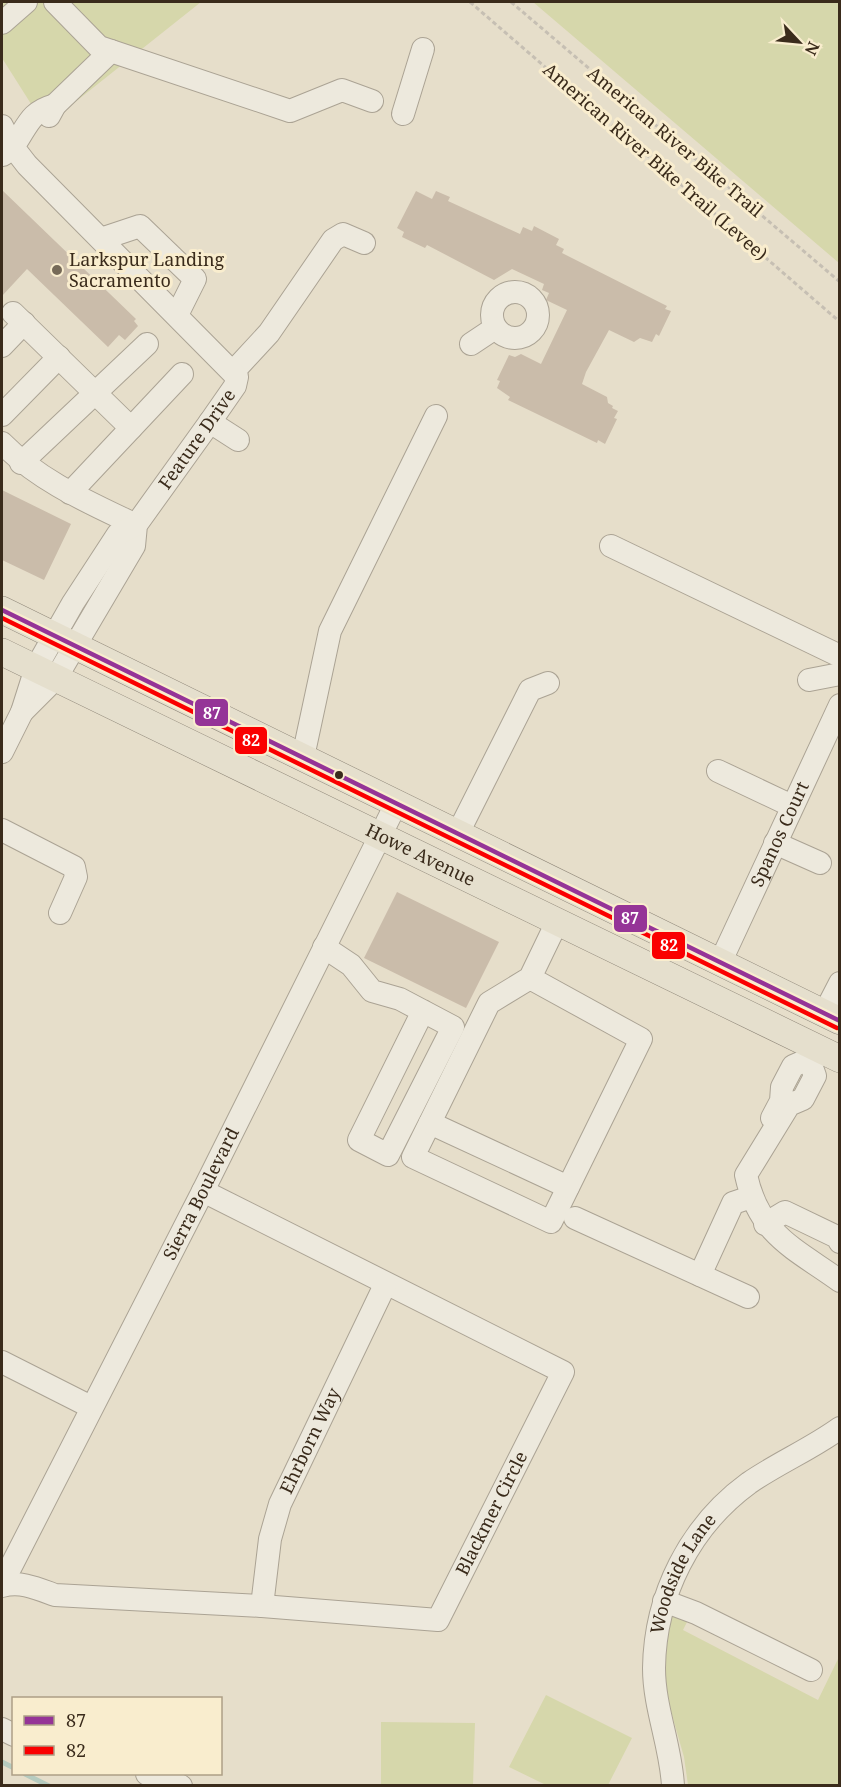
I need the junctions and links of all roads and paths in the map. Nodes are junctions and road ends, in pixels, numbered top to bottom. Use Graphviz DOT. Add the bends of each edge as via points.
graph roads {
  1 [pos="26,2"];
  2 [pos="55,2"];
  3 [pos="470,2"];
  4 [pos="511,2"];
  5 [pos="2,23"];
  6 [pos="423,49"];
  7 [pos="111,51"];
  8 [pos="372,101"];
  9 [pos="403,114"];
  10 [pos="2,126"];
  11 [pos="7,152"];
  12 [pos="101,239"];
  13 [pos="364,243"];
  14 [pos="840,282"];
  15 [pos="177,315"];
  16 [pos="840,322"];
  17 [pos="495,328"];
  18 [pos="147,344"];
  19 [pos="471,344"];
  20 [pos="2,346"];
  21 [pos="58,357"];
  22 [pos="233,372"];
  23 [pos="182,374"];
  24 [pos="96,393"];
  25 [pos="2,415"];
  26 [pos="436,416"];
  27 [pos="210,422"];
  28 [pos="131,428"];
  29 [pos="238,440"];
  30 [pos="8,452"];
  31 [pos="69,493"];
  32 [pos="136,525"];
  33 [pos="611,546"];
  34 [pos="2,610"];
  35 [pos="64,641"];
  36 [pos="2,652"];
  37 [pos="840,656"];
  38 [pos="46,673"];
  39 [pos="840,674"];
  40 [pos="809,680"];
  41 [pos="548,683"];
  42 [pos="837,719"];
  43 [pos="2,752"];
  44 [pos="303,757"];
  45 [pos="718,771"];
  46 [pos="397,802"];
  47 [pos="792,807"];
  48 [pos="2,830"];
  49 [pos="458,833"];
  50 [pos="380,835"];
  51 [pos="775,843"];
  52 [pos="820,863"];
  53 [pos="60,913"];
  54 [pos="555,921"];
  55 [pos="324,947"];
  56 [pos="720,963"];
  57 [pos="530,978"];
  58 [pos="840,983"];
  59 [pos="423,1011"];
  60 [pos="832,1018"];
  61 [pos="840,1036"];
  62 [pos="812,1053"];
  63 [pos="840,1059"];
  64 [pos="430,1123"];
  65 [pos="568,1187"];
  66 [pos="203,1191"];
  67 [pos="751,1197"];
  68 [pos="575,1218"];
  69 [pos="765,1224"];
  70 [pos="840,1242"];
  71 [pos="836,1269"];
  72 [pos="700,1275"];
  73 [pos="385,1285"];
  74 [pos="748,1297"];
  75 [pos="2,1362"];
  76 [pos="91,1407"];
  77 [pos="840,1428"];
  78 [pos="2,1585"];
  79 [pos="664,1601"];
  80 [pos="262,1606"];
  81 [pos="811,1670"];
  82 [pos="157,1775"];
  83 [pos="181,1785"];
  84 [pos="673,1785"];
  1 -- 5 [label="street"];
  2 -- 7 [label="street" via="99,47"];
  3 -- 16 [label="path, American River Bike Trail (Levee)"];
  4 -- 14 [label="path, American River Bike Trail"];
  6 -- 9 [label="street"];
  7 -- 8 [label="street" via="290,111 342,90"];
  7 -- 11 [label="street" via="55,105 40,109 30,118"];
  10 -- 11 [label="street, Feature Drive"];
  11 -- 12 [label="street, Feature Drive" via="27,165"];
  12 -- 15 [label="street, Feature Drive"];
  12 -- 15 [label="street" via="140,226 195,279"];
  13 -- 22 [label="street" via="343,234 333,240 269,333"];
  15 -- 22 [label="street, Feature Drive"];
  17 -- 19 [label="street"];
  18 -- 24 [label="street"];
  20 -- 21 [label="street" via="19,318"];
  21 -- 24 [label="street"];
  21 -- 25 [label="street"];
  22 -- 27 [label="street, Feature Drive" via="237,377 234,386"];
  23 -- 28 [label="street"];
  24 -- 28 [label="street"];
  24 -- 30 [label="street"];
  26 -- 44 [label="street" via="330,631"];
  27 -- 29 [label="street"];
  27 -- 32 [label="street, Feature Drive"];
  28 -- 31 [label="street"];
  30 -- 31 [label="street"];
  31 -- 32 [label="street"];
  32 -- 35 [label="street, Feature Drive" via="134,546"];
  33 -- 37 [label="street"];
  34 -- 35 [label="main road, Howe Avenue"];
  35 -- 38 [label="street, Feature Drive"];
  35 -- 44 [label="main road, Howe Avenue"];
  36 -- 38 [label="main road, Howe Avenue"];
  38 -- 43 [label="street, Feature Drive"];
  38 -- 50 [label="main road, Howe Avenue"];
  39 -- 40 [label="street"];
  41 -- 49 [label="street" via="530,690"];
  42 -- 47 [label="street, Spanos Court"];
  44 -- 46 [label="main road, Howe Avenue"];
  45 -- 47 [label="street"];
  46 -- 49 [label="main road, Howe Avenue"];
  46 -- 50 [label="street, Sierra Boulevard"];
  47 -- 51 [label="street, Spanos Court"];
  48 -- 53 [label="street" via="74,867 76,877"];
  49 -- 56 [label="main road, Howe Avenue"];
  50 -- 54 [label="main road, Howe Avenue"];
  50 -- 55 [label="street, Sierra Boulevard"];
  51 -- 52 [label="street"];
  51 -- 56 [label="street, Spanos Court"];
  54 -- 56 [label="main road" via="589,914 689,963"];
  54 -- 57 [label="street"];
  54 -- 62 [label="main road, Howe Avenue"];
  55 -- 59 [label="street" via="351,965 372,991"];
  55 -- 66 [label="street, Sierra Boulevard"];
  56 -- 60 [label="main road, Howe Avenue"];
  57 -- 64 [label="street" via="489,1003"];
  57 -- 65 [label="street" via="641,1039"];
  58 -- 60 [label="street"];
  59 -- 59 [label="street" via="453,1027 388,1155 359,1140"];
  61 -- 62 [label="main road" via="823,1036"];
  62 -- 63 [label="main road, Howe Avenue"];
  62 -- 67 [label="street" via="815,1076 803,1099 785,1103 774,1132 746,1175"];
  64 -- 65 [label="street"];
  64 -- 65 [label="street" via="413,1157 551,1222"];
  66 -- 73 [label="street, Blackmer Circle"];
  66 -- 76 [label="street, Sierra Boulevard"];
  67 -- 69 [label="street"];
  67 -- 72 [label="street" via="733,1203"];
  68 -- 72 [label="street"];
  69 -- 70 [label="street" via="785,1212"];
  69 -- 71 [label="street" via="780,1238"];
  72 -- 74 [label="street"];
  73 -- 80 [label="street, Ehrborn Way" via="280,1504 270,1539"];
  73 -- 80 [label="street, Blackmer Circle" via="563,1372 438,1620"];
  75 -- 76 [label="street"];
  76 -- 78 [label="street, Sierra Boulevard"];
  77 -- 79 [label="street, Woodside Lane" via="750,1483 723,1505 688,1547"];
  78 -- 80 [label="street, Blackmer Circle" via="28,1585 55,1595"];
  79 -- 81 [label="street"];
  79 -- 84 [label="street, Woodside Lane" via="654,1667"];
  82 -- 83 [label="street"];
}
